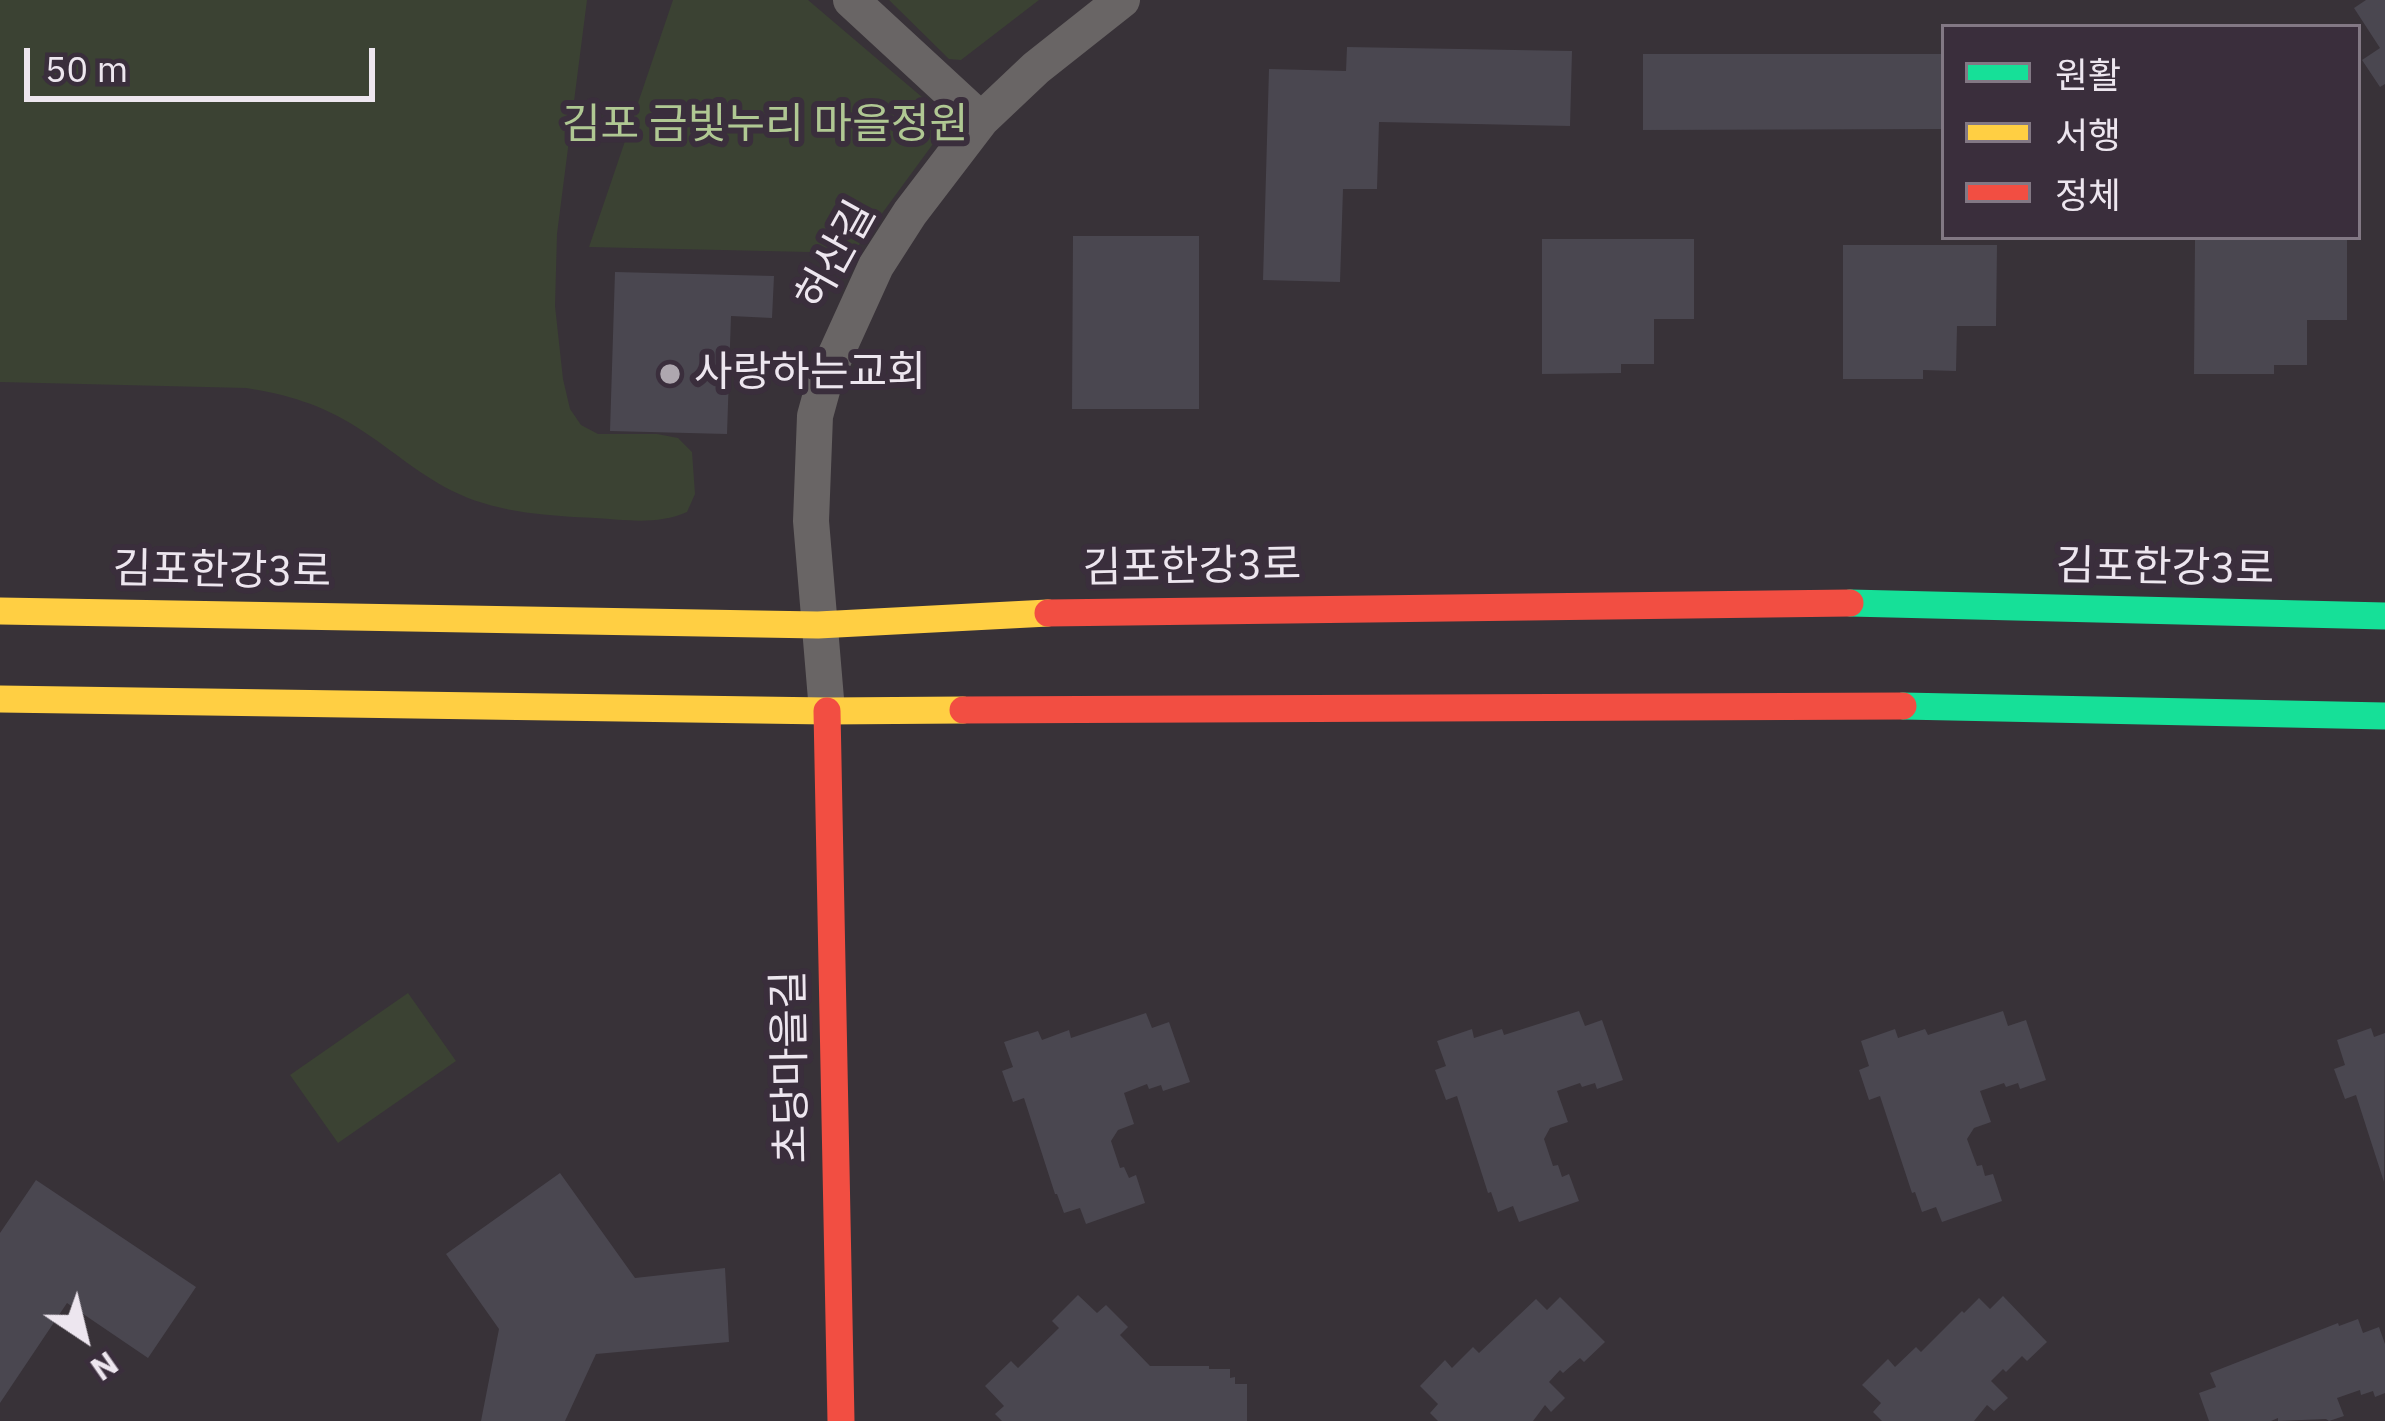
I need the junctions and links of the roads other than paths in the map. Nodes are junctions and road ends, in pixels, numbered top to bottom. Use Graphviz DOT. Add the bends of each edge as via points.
graph roads {
  1 [pos="851,0"];
  2 [pos="1122,0"];
  3 [pos="981,120"];
  4 [pos="0,611"];
  5 [pos="2385,616"];
  6 [pos="818,625"];
  7 [pos="0,699"];
  8 [pos="827,711"];
  9 [pos="2385,716"];
  10 [pos="841,1421"];
  1 -- 3 [label="street"];
  2 -- 3 [label="street, 허산길"];
  3 -- 6 [label="street, 허산길" via="876,266 826,376 812,461"];
  4 -- 6 [label="street, 김포한강3로"];
  5 -- 6 [label="street, 김포한강3로" via="1811,602 1083,611"];
  6 -- 8 [label="street, 허산길"];
  7 -- 8 [label="street"];
  8 -- 9 [label="street" via="1900,706"];
  8 -- 10 [label="street, 초당마을길"];
}
